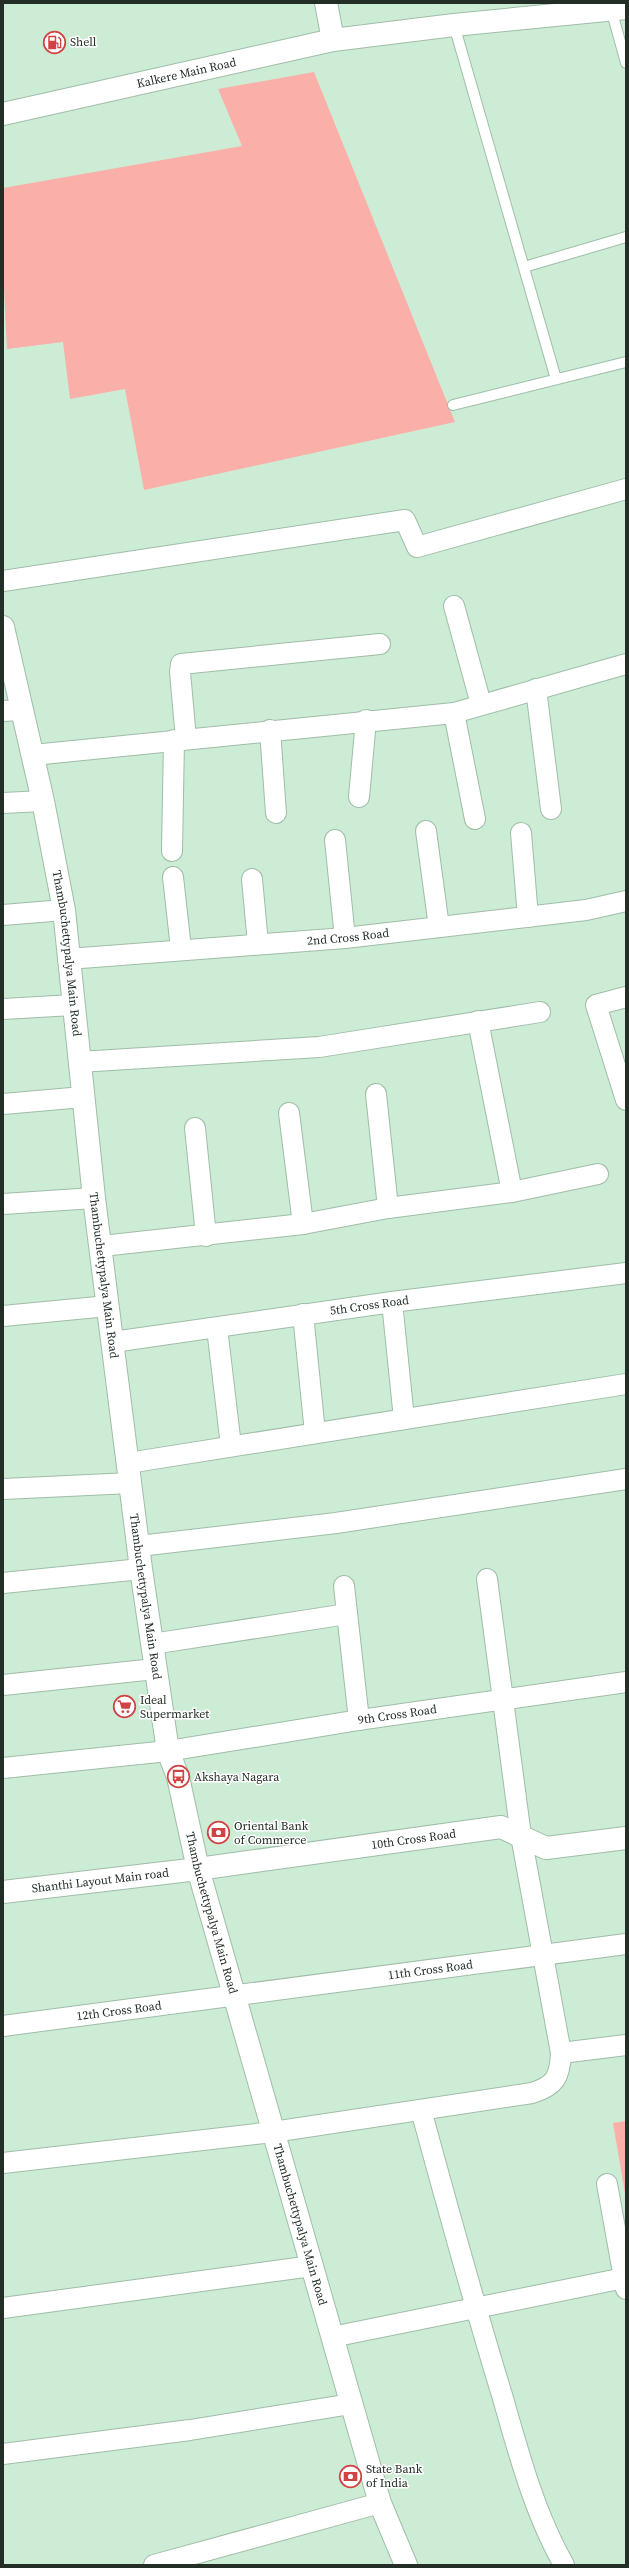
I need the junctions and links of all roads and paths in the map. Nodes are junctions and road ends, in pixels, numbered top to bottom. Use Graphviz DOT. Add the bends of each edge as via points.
graph roads {
  1 [pos="326,3"];
  2 [pos="618,9"];
  3 [pos="454,25"];
  4 [pos="333,40"];
  5 [pos="626,63"];
  6 [pos="3,114"];
  7 [pos="626,237"];
  8 [pos="524,267"];
  9 [pos="626,362"];
  10 [pos="556,380"];
  11 [pos="454,405"];
  12 [pos="626,489"];
  13 [pos="3,581"];
  14 [pos="454,606"];
  15 [pos="3,626"];
  16 [pos="380,644"];
  17 [pos="626,664"];
  18 [pos="536,689"];
  19 [pos="482,704"];
  20 [pos="12,710"];
  21 [pos="454,713"];
  22 [pos="366,720"];
  23 [pos="270,730"];
  24 [pos="180,739"];
  25 [pos="33,755"];
  26 [pos="359,797"];
  27 [pos="43,801"];
  28 [pos="3,803"];
  29 [pos="551,809"];
  30 [pos="276,813"];
  31 [pos="475,819"];
  32 [pos="426,831"];
  33 [pos="521,834"];
  34 [pos="335,840"];
  35 [pos="172,851"];
  36 [pos="173,877"];
  37 [pos="252,879"];
  38 [pos="626,902"];
  39 [pos="64,910"];
  40 [pos="3,914"];
  41 [pos="528,917"];
  42 [pos="438,927"];
  43 [pos="345,938"];
  44 [pos="258,944"];
  45 [pos="181,949"];
  46 [pos="68,959"];
  47 [pos="626,997"];
  48 [pos="73,1005"];
  49 [pos="3,1009"];
  50 [pos="540,1012"];
  51 [pos="478,1021"];
  52 [pos="79,1062"];
  53 [pos="623,1078"];
  54 [pos="376,1094"];
  55 [pos="83,1097"];
  56 [pos="626,1100"];
  57 [pos="3,1104"];
  58 [pos="289,1113"];
  59 [pos="195,1128"];
  60 [pos="598,1174"];
  61 [pos="512,1192"];
  62 [pos="94,1198"];
  63 [pos="3,1204"];
  64 [pos="388,1208"];
  65 [pos="303,1224"];
  66 [pos="206,1236"];
  67 [pos="102,1246"];
  68 [pos="626,1273"];
  69 [pos="392,1302"];
  70 [pos="108,1306"];
  71 [pos="303,1314"];
  72 [pos="3,1316"];
  73 [pos="217,1328"];
  74 [pos="113,1342"];
  75 [pos="626,1384"];
  76 [pos="404,1419"];
  77 [pos="315,1433"];
  78 [pos="232,1446"];
  79 [pos="129,1473"];
  80 [pos="626,1479"];
  81 [pos="3,1489"];
  82 [pos="139,1546"];
  83 [pos="141,1570"];
  84 [pos="487,1579"];
  85 [pos="3,1584"];
  86 [pos="344,1586"];
  87 [pos="347,1614"];
  88 [pos="152,1644"];
  89 [pos="155,1669"];
  90 [pos="626,1682"];
  91 [pos="3,1685"];
  92 [pos="504,1699"];
  93 [pos="359,1720"];
  94 [pos="168,1751"];
  95 [pos="3,1768"];
  96 [pos="521,1836"];
  97 [pos="626,1838"];
  98 [pos="198,1869"];
  99 [pos="3,1892"];
  100 [pos="626,1944"];
  101 [pos="542,1955"];
  102 [pos="235,1996"];
  103 [pos="3,2026"];
  104 [pos="626,2045"];
  105 [pos="561,2053"];
  106 [pos="422,2110"];
  107 [pos="273,2132"];
  108 [pos="3,2164"];
  109 [pos="607,2184"];
  110 [pos="312,2266"];
  111 [pos="625,2284"];
  112 [pos="3,2308"];
  113 [pos="475,2308"];
  114 [pos="332,2337"];
  115 [pos="351,2404"];
  116 [pos="3,2454"];
  117 [pos="380,2503"];
  118 [pos="154,2565"];
  119 [pos="406,2565"];
  120 [pos="564,2565"];
  1 -- 4 [label="main road"];
  2 -- 3 [label="main road, Kalkere Main Road"];
  2 -- 5 [label="lane"];
  3 -- 4 [label="main road, Kalkere Main Road"];
  3 -- 8 [label="lane"];
  4 -- 6 [label="main road, Kalkere Main Road"];
  7 -- 8 [label="lane"];
  8 -- 10 [label="lane"];
  9 -- 10 [label="lane"];
  10 -- 11 [label="lane"];
  12 -- 13 [label="street" via="417,547 405,520"];
  14 -- 19 [label="street"];
  15 -- 20 [label="main road, Thambuchettypalya Main Road"];
  16 -- 24 [label="street" via="181,664"];
  17 -- 18 [label="street"];
  18 -- 19 [label="street"];
  18 -- 29 [label="street"];
  19 -- 21 [label="street"];
  20 -- 25 [label="main road, Thambuchettypalya Main Road"];
  21 -- 22 [label="street"];
  21 -- 31 [label="street"];
  22 -- 23 [label="street"];
  22 -- 26 [label="street"];
  23 -- 24 [label="street"];
  23 -- 30 [label="street"];
  24 -- 25 [label="street"];
  24 -- 35 [label="street"];
  25 -- 27 [label="main road, Thambuchettypalya Main Road"];
  27 -- 28 [label="street"];
  27 -- 39 [label="main road, Thambuchettypalya Main Road"];
  32 -- 42 [label="street"];
  33 -- 41 [label="street"];
  34 -- 43 [label="street"];
  36 -- 45 [label="street"];
  37 -- 44 [label="street"];
  38 -- 41 [label="street, 2nd Cross Road"];
  39 -- 40 [label="street"];
  39 -- 46 [label="main road, Thambuchettypalya Main Road"];
  41 -- 42 [label="street, 2nd Cross Road"];
  42 -- 43 [label="street, 2nd Cross Road"];
  43 -- 44 [label="street, 2nd Cross Road"];
  44 -- 45 [label="street, 2nd Cross Road"];
  45 -- 46 [label="street, 2nd Cross Road"];
  46 -- 48 [label="main road, Thambuchettypalya Main Road"];
  47 -- 53 [label="street" via="596,1005"];
  48 -- 49 [label="street"];
  48 -- 52 [label="main road, Thambuchettypalya Main Road"];
  50 -- 51 [label="street"];
  51 -- 52 [label="street" via="319,1047"];
  51 -- 61 [label="street"];
  52 -- 55 [label="main road, Thambuchettypalya Main Road"];
  53 -- 56 [label="street"];
  54 -- 64 [label="street"];
  55 -- 57 [label="street"];
  55 -- 62 [label="main road, Thambuchettypalya Main Road"];
  58 -- 65 [label="street"];
  59 -- 66 [label="street"];
  60 -- 61 [label="street"];
  61 -- 64 [label="street"];
  62 -- 63 [label="street"];
  62 -- 67 [label="main road, Thambuchettypalya Main Road"];
  64 -- 65 [label="street"];
  65 -- 66 [label="street"];
  66 -- 67 [label="street"];
  67 -- 70 [label="main road, Thambuchettypalya Main Road"];
  68 -- 69 [label="street, 5th Cross Road"];
  69 -- 71 [label="street, 5th Cross Road"];
  69 -- 76 [label="street"];
  70 -- 72 [label="street"];
  70 -- 74 [label="main road, Thambuchettypalya Main Road"];
  71 -- 73 [label="street, 5th Cross Road"];
  71 -- 77 [label="street"];
  73 -- 74 [label="street, 5th Cross Road"];
  73 -- 78 [label="street"];
  74 -- 79 [label="main road, Thambuchettypalya Main Road"];
  75 -- 76 [label="street"];
  76 -- 77 [label="street"];
  77 -- 78 [label="street"];
  78 -- 79 [label="street"];
  79 -- 81 [label="street"];
  79 -- 82 [label="main road, Thambuchettypalya Main Road"];
  80 -- 82 [label="street" via="336,1524"];
  82 -- 83 [label="main road, Thambuchettypalya Main Road"];
  83 -- 85 [label="street"];
  83 -- 88 [label="main road, Thambuchettypalya Main Road"];
  84 -- 92 [label="street"];
  86 -- 87 [label="street"];
  87 -- 88 [label="street"];
  87 -- 93 [label="street"];
  88 -- 89 [label="main road, Thambuchettypalya Main Road"];
  89 -- 91 [label="street"];
  89 -- 94 [label="main road, Thambuchettypalya Main Road"];
  90 -- 92 [label="street, 9th Cross Road"];
  92 -- 93 [label="street, 9th Cross Road"];
  92 -- 96 [label="street"];
  93 -- 94 [label="street, 9th Cross Road"];
  94 -- 95 [label="street, 9th Cross Road"];
  94 -- 98 [label="main road, Thambuchettypalya Main Road" via="178,1777"];
  96 -- 97 [label="main road, 10th Cross Road" via="546,1848"];
  96 -- 98 [label="main road, 10th Cross Road" via="501,1827"];
  96 -- 101 [label="street"];
  98 -- 99 [label="main road, Shanthi Layout Main road"];
  98 -- 102 [label="main road, Thambuchettypalya Main Road"];
  100 -- 101 [label="street, 11th Cross Road"];
  101 -- 102 [label="street, 11th Cross Road"];
  101 -- 105 [label="street"];
  102 -- 103 [label="street, 12th Cross Road"];
  102 -- 107 [label="main road, Thambuchettypalya Main Road"];
  104 -- 105 [label="street"];
  105 -- 106 [label="street" via="560,2068 548,2088 532,2093"];
  106 -- 107 [label="street"];
  106 -- 113 [label="street"];
  107 -- 108 [label="street"];
  107 -- 110 [label="main road, Thambuchettypalya Main Road"];
  109 -- 111 [label="street"];
  110 -- 112 [label="street"];
  110 -- 114 [label="main road, Thambuchettypalya Main Road"];
  111 -- 113 [label="street"];
  113 -- 114 [label="street"];
  113 -- 120 [label="street" via="539,2517"];
  114 -- 115 [label="main road, Thambuchettypalya Main Road"];
  115 -- 116 [label="street" via="190,2430"];
  115 -- 117 [label="main road, Thambuchettypalya Main Road"];
  117 -- 118 [label="street"];
  117 -- 119 [label="main road, Thambuchettypalya Main Road"];
}
